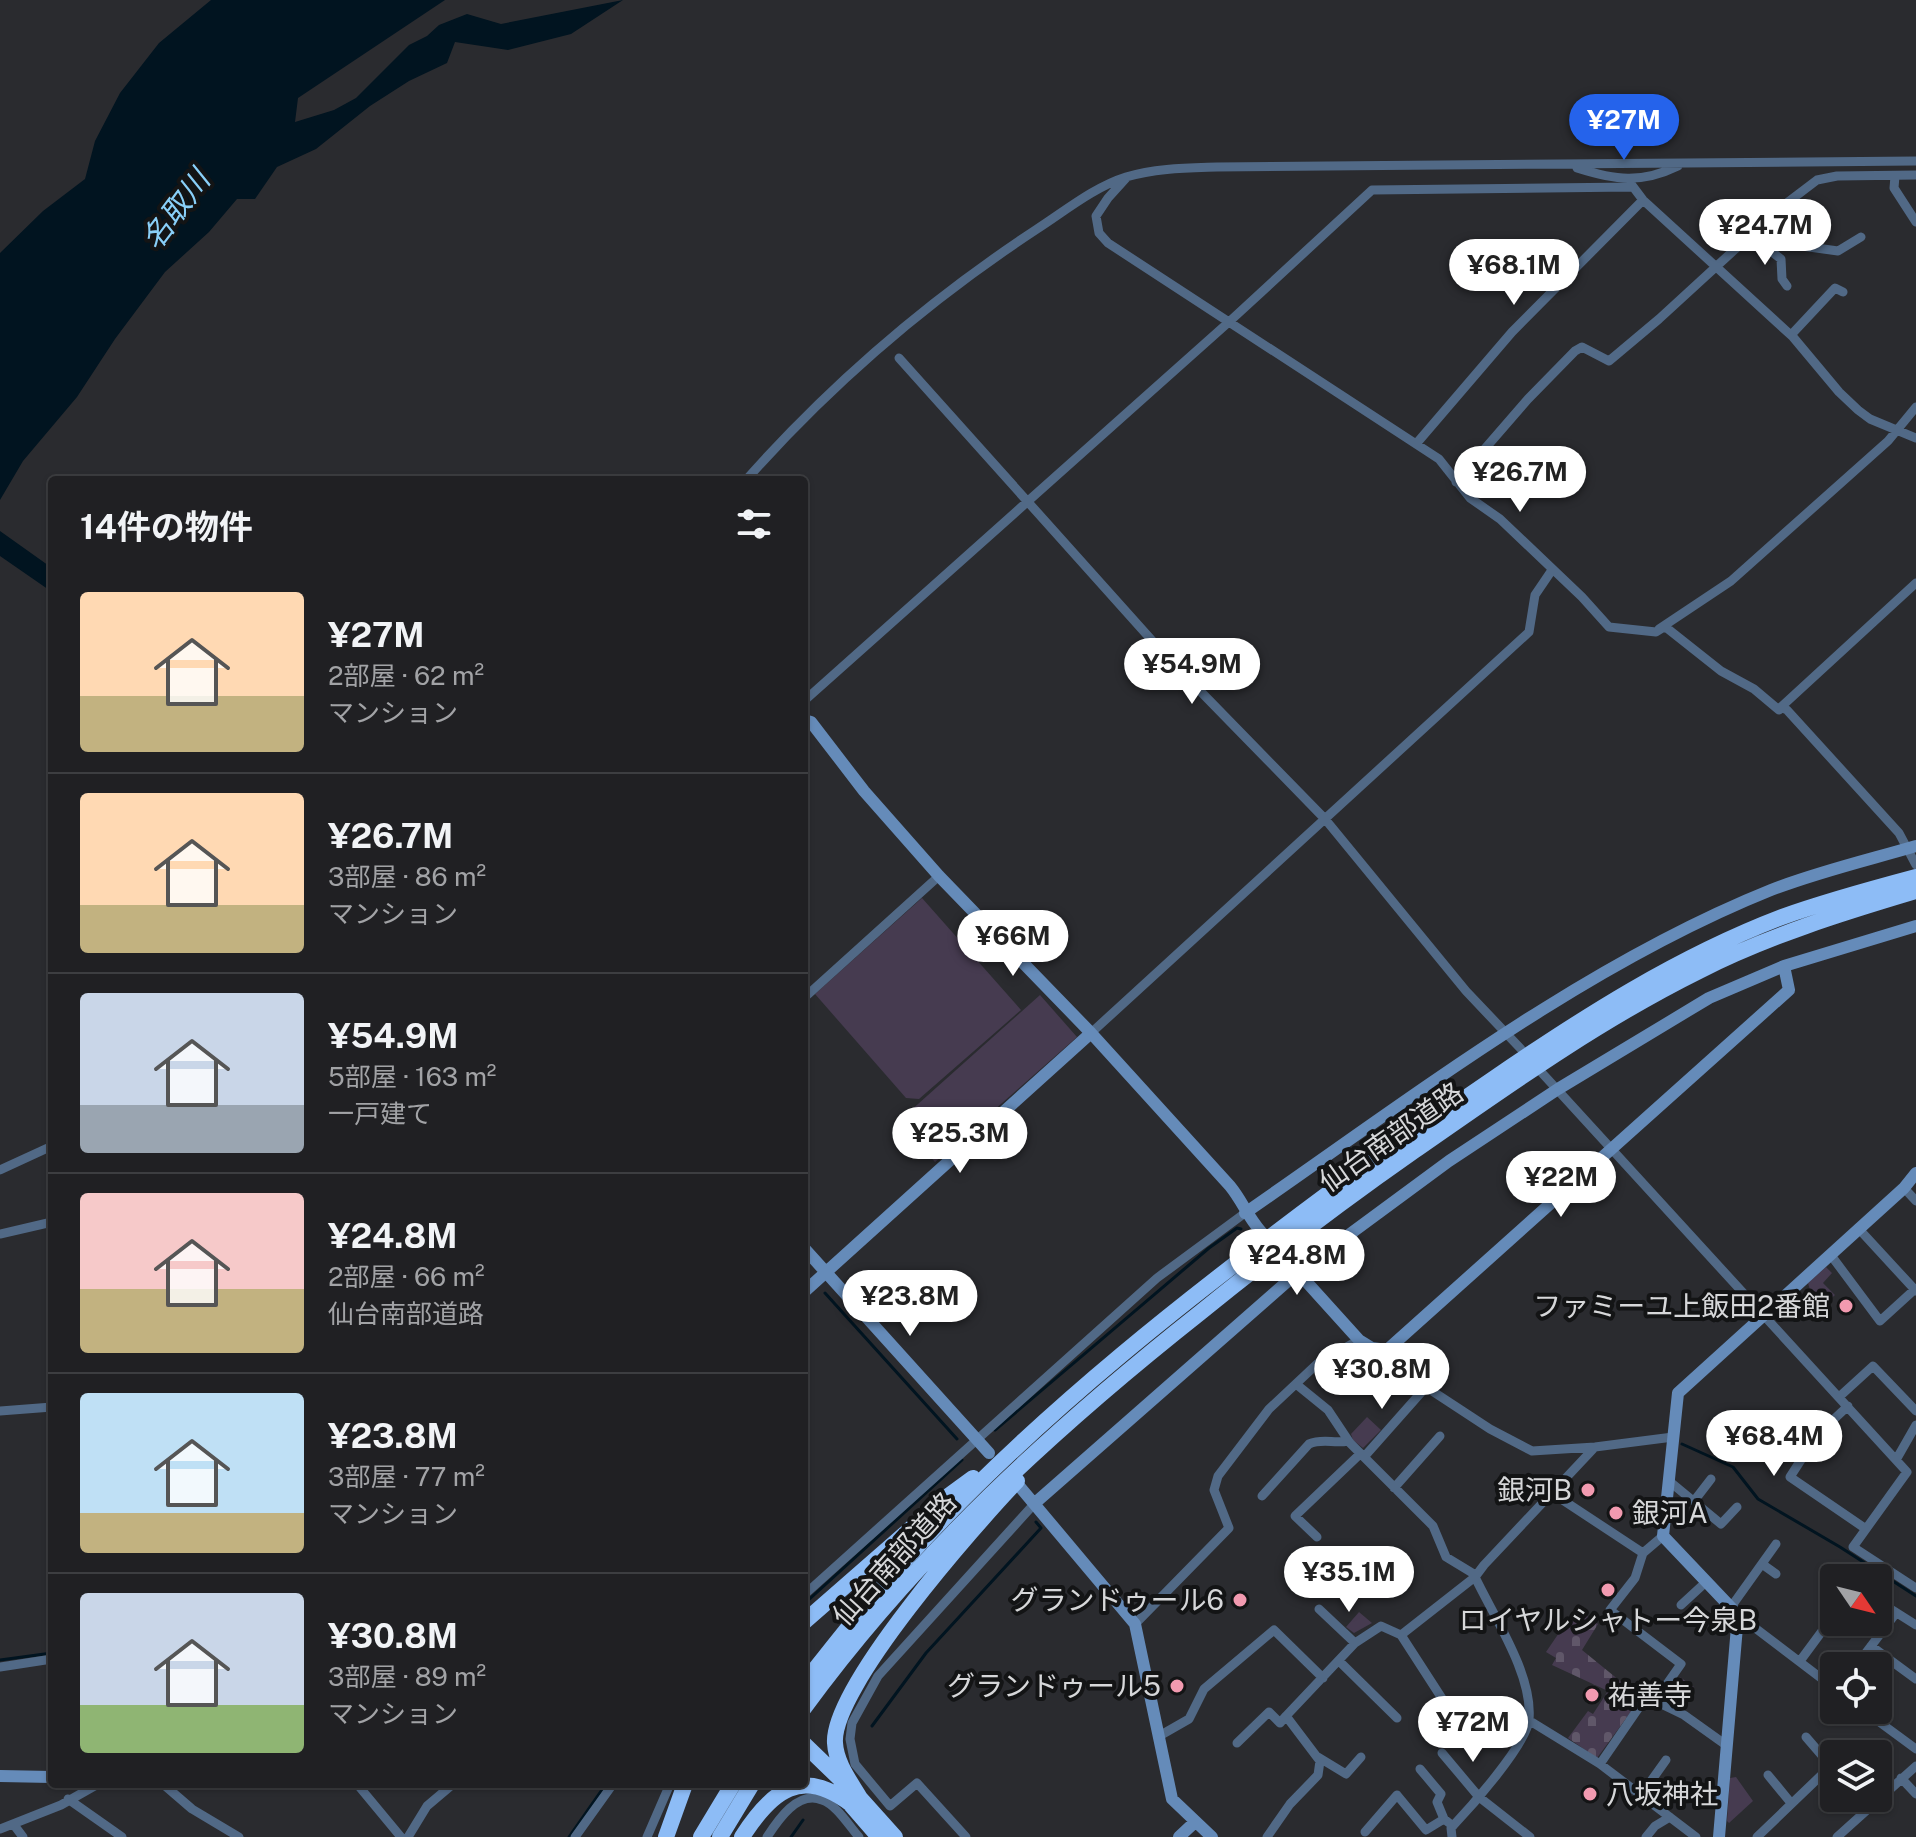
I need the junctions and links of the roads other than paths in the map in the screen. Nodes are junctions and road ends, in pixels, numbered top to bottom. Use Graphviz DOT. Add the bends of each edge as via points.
graph roads {
  1 [pos="1916,161"];
  2 [pos="1681,164"];
  3 [pos="1567,165"];
  4 [pos="1916,175"];
  5 [pos="1895,176"];
  6 [pos="1127,177"];
  7 [pos="1630,183"];
  8 [pos="1643,200"];
  9 [pos="1769,217"];
  10 [pos="1916,222"];
  11 [pos="1750,235"];
  12 [pos="1861,237"];
  13 [pos="1795,243"];
  14 [pos="1781,259"];
  15 [pos="1717,266"];
  16 [pos="1787,286"];
  17 [pos="1843,292"];
  18 [pos="1230,321"];
  19 [pos="1791,335"];
  20 [pos="899,358"];
  21 [pos="1916,407"];
  22 [pos="1895,430"];
  23 [pos="1916,438"];
  24 [pos="1416,444"];
  25 [pos="750,476"];
  26 [pos="1456,482"];
  27 [pos="1027,500"];
  28 [pos="1552,570"];
  29 [pos="1916,583"];
  30 [pos="1656,632"];
  31 [pos="808,697"];
  32 [pos="1781,707"];
  33 [pos="808,721"];
  34 [pos="1325,819"];
  35 [pos="1911,848"];
  36 [pos="1916,865"];
  37 [pos="939,876"];
  38 [pos="1916,877"];
  39 [pos="1916,891"];
  40 [pos="1916,926"];
  41 [pos="1784,966"];
  42 [pos="808,994"];
  43 [pos="1091,1033"];
  44 [pos="1505,1035"];
  45 [pos="1521,1049"];
  46 [pos="1542,1073"];
  47 [pos="1558,1089"];
  48 [pos="48,1148"];
  49 [pos="1612,1149"];
  50 [pos="0,1170"];
  51 [pos="1916,1173"];
  52 [pos="1904,1188"];
  53 [pos="1916,1201"];
  54 [pos="1245,1213"];
  55 [pos="48,1223"];
  56 [pos="1858,1228"];
  57 [pos="1262,1233"];
  58 [pos="0,1234"];
  59 [pos="808,1252"];
  60 [pos="1830,1254"];
  61 [pos="1284,1257"];
  62 [pos="825,1271"];
  63 [pos="1297,1273"];
  64 [pos="808,1288"];
  65 [pos="1915,1291"];
  66 [pos="1763,1316"];
  67 [pos="1359,1340"];
  68 [pos="1380,1349"];
  69 [pos="1125,1372"];
  70 [pos="1296,1384"];
  71 [pos="1426,1387"];
  72 [pos="1839,1397"];
  73 [pos="1848,1406"];
  74 [pos="48,1407"];
  75 [pos="0,1411"];
  76 [pos="1916,1411"];
  77 [pos="1916,1425"];
  78 [pos="1440,1436"];
  79 [pos="1673,1437"];
  80 [pos="976,1439"];
  81 [pos="1348,1441"];
  82 [pos="1021,1443"];
  83 [pos="1595,1447"];
  84 [pos="989,1453"];
  85 [pos="1362,1455"];
  86 [pos="1896,1460"];
  87 [pos="1711,1479"];
  88 [pos="1669,1481"];
  89 [pos="1020,1487"];
  90 [pos="1394,1488"];
  91 [pos="1552,1493"];
  92 [pos="1262,1496"];
  93 [pos="1694,1501"];
  94 [pos="1035,1503"];
  95 [pos="1737,1507"];
  96 [pos="1866,1529"];
  97 [pos="1663,1536"];
  98 [pos="1317,1537"];
  99 [pos="1776,1544"];
  100 [pos="1643,1553"];
  101 [pos="1762,1564"];
  102 [pos="1776,1574"];
  103 [pos="1475,1577"];
  104 [pos="1706,1582"];
  105 [pos="1916,1588"];
  106 [pos="808,1591"];
  107 [pos="1681,1605"];
  108 [pos="1319,1609"];
  109 [pos="1892,1610"];
  110 [pos="1734,1611"];
  111 [pos="1896,1613"];
  112 [pos="808,1619"];
  113 [pos="1135,1624"];
  114 [pos="1916,1625"];
  115 [pos="1820,1634"];
  116 [pos="1401,1635"];
  117 [pos="1355,1643"];
  118 [pos="1871,1646"];
  119 [pos="1866,1652"];
  120 [pos="48,1660"];
  121 [pos="1339,1661"];
  122 [pos="1800,1661"];
  123 [pos="0,1667"];
  124 [pos="1820,1677"];
  125 [pos="808,1678"];
  126 [pos="1323,1678"];
  127 [pos="1916,1679"];
  128 [pos="1443,1700"];
  129 [pos="1655,1701"];
  130 [pos="808,1703"];
  131 [pos="1286,1716"];
  132 [pos="1397,1718"];
  133 [pos="1530,1721"];
  134 [pos="1882,1724"];
  135 [pos="1161,1735"];
  136 [pos="1806,1737"];
  137 [pos="1237,1743"];
  138 [pos="1726,1745"];
  139 [pos="808,1748"];
  140 [pos="1916,1749"];
  141 [pos="1820,1751"];
  142 [pos="1442,1753"];
  143 [pos="1316,1755"];
  144 [pos="1361,1757"];
  145 [pos="808,1760"];
  146 [pos="1666,1760"];
  147 [pos="1600,1764"];
  148 [pos="1916,1766"];
  149 [pos="1420,1769"];
  150 [pos="1768,1775"];
  151 [pos="0,1776"];
  152 [pos="1820,1776"];
  153 [pos="48,1777"];
  154 [pos="1901,1778"];
  155 [pos="808,1786"];
  156 [pos="1892,1786"];
  157 [pos="90,1788"];
  158 [pos="168,1788"];
  159 [pos="360,1788"];
  160 [pos="448,1788"];
  161 [pos="610,1788"];
  162 [pos="668,1788"];
  163 [pos="684,1788"];
  164 [pos="731,1788"];
  165 [pos="750,1788"];
  166 [pos="788,1788"];
  167 [pos="1916,1794"];
  168 [pos="1641,1795"];
  169 [pos="1479,1797"];
  170 [pos="68,1799"];
  171 [pos="856,1802"];
  172 [pos="1791,1803"];
  173 [pos="1864,1812"];
  174 [pos="1670,1817"];
  175 [pos="1195,1822"];
  176 [pos="1448,1822"];
  177 [pos="14,1825"];
  178 [pos="0,1829"];
  179 [pos="1365,1832"];
  180 [pos="23,1837"];
  181 [pos="122,1837"];
  182 [pos="239,1837"];
  183 [pos="401,1837"];
  184 [pos="408,1837"];
  185 [pos="575,1837"];
  186 [pos="647,1837"];
  187 [pos="666,1837"];
  188 [pos="701,1837"];
  189 [pos="720,1837"];
  190 [pos="742,1837"];
  191 [pos="767,1837"];
  192 [pos="859,1837"];
  193 [pos="879,1837"];
  194 [pos="895,1837"];
  195 [pos="966,1837"];
  196 [pos="1179,1837"];
  197 [pos="1212,1837"];
  198 [pos="1267,1837"];
  199 [pos="1452,1837"];
  200 [pos="1530,1837"];
  201 [pos="1646,1837"];
  202 [pos="1696,1837"];
  203 [pos="1719,1837"];
  204 [pos="1757,1837"];
  205 [pos="1837,1837"];
  1 -- 2 [label="street"];
  2 -- 3 [label="street"];
  2 -- 7 [label="street"];
  3 -- 6 [label="street" via="1217,167"];
  3 -- 7 [label="street"];
  4 -- 5 [label="street"];
  5 -- 9 [label="street" via="1817,180"];
  5 -- 10 [label="street" via="1894,188"];
  6 -- 18 [label="street" via="1096,216 1099,233"];
  6 -- 25 [label="street" via="1029,234 916,316 806,416"];
  7 -- 8 [label="street"];
  7 -- 18 [label="street" via="1372,190"];
  8 -- 15 [label="street"];
  8 -- 24 [label="street" via="1512,332"];
  9 -- 11 [label="street"];
  9 -- 13 [label="street"];
  11 -- 14 [label="street"];
  11 -- 15 [label="street"];
  12 -- 13 [label="street" via="1838,251"];
  13 -- 14 [label="street"];
  14 -- 16 [label="street"];
  15 -- 19 [label="street"];
  15 -- 26 [label="street" via="1609,361 1589,348 1575,351"];
  17 -- 19 [label="street" via="1835,288"];
  18 -- 24 [label="street"];
  18 -- 27 [label="street"];
  19 -- 22 [label="street" via="1858,410"];
  20 -- 27 [label="street"];
  21 -- 22 [label="street"];
  22 -- 23 [label="street"];
  22 -- 30 [label="street" via="1731,581"];
  24 -- 26 [label="street" via="1439,459"];
  26 -- 28 [label="street"];
  27 -- 31 [label="street"];
  27 -- 34 [label="street" via="1165,655"];
  28 -- 30 [label="street" via="1609,627"];
  28 -- 34 [label="street" via="1535,595 1529,632"];
  29 -- 32 [label="street"];
  30 -- 32 [label="street" via="1664,627 1678,634 1727,676"];
  32 -- 35 [label="street"];
  33 -- 37 [label="street"];
  34 -- 43 [label="street"];
  34 -- 44 [label="street"];
  35 -- 36 [label="street"];
  35 -- 44 [label="street" via="1772,890 1648,948"];
  37 -- 42 [label="street"];
  37 -- 43 [label="street"];
  38 -- 82 [label="highway, 仙台南部道路" via="1770,922 1659,975 1575,1024 1281,1229"];
  39 -- 69 [label="highway, 仙台南部道路" via="1744,950 1603,1024 1359,1190"];
  40 -- 41 [label="street"];
  41 -- 47 [label="street" via="1709,998"];
  41 -- 49 [label="street" via="1789,990"];
  43 -- 54 [label="street" via="1230,1186"];
  43 -- 62 [label="street"];
  44 -- 45 [label="street"];
  44 -- 54 [label="street"];
  46 -- 47 [label="street"];
  47 -- 49 [label="street"];
  47 -- 63 [label="street"];
  48 -- 50 [label="street"];
  49 -- 66 [label="street"];
  49 -- 68 [label="street" via="1416,1326 1387,1350"];
  51 -- 52 [label="street"];
  52 -- 53 [label="street"];
  52 -- 56 [label="street"];
  54 -- 57 [label="street"];
  54 -- 80 [label="street" via="1157,1278"];
  55 -- 58 [label="street"];
  56 -- 60 [label="street"];
  56 -- 65 [label="street"];
  59 -- 62 [label="street"];
  60 -- 65 [label="street" via="1880,1321"];
  60 -- 66 [label="street"];
  61 -- 63 [label="street"];
  62 -- 64 [label="street"];
  62 -- 80 [label="street"];
  63 -- 67 [label="street"];
  63 -- 94 [label="street"];
  66 -- 72 [label="street"];
  66 -- 79 [label="street" via="1678,1393"];
  67 -- 68 [label="street"];
  67 -- 70 [label="street" via="1317,1364"];
  68 -- 71 [label="street"];
  69 -- 130 [label="highway, 仙台南部道路" via="965,1518 867,1625"];
  69 -- 171 [label="highway" via="968,1535 858,1680 836,1723 834,1742"];
  70 -- 81 [label="street" via="1328,1410"];
  70 -- 113 [label="street" via="1269,1409 1218,1476 1214,1490 1229,1528"];
  71 -- 83 [label="street" via="1532,1451"];
  71 -- 85 [label="street"];
  72 -- 73 [label="street"];
  72 -- 76 [label="street" via="1873,1366"];
  73 -- 86 [label="street"];
  73 -- 96 [label="street" via="1817,1435 1790,1477"];
  74 -- 75 [label="street"];
  77 -- 86 [label="street"];
  78 -- 90 [label="street"];
  79 -- 83 [label="street"];
  79 -- 88 [label="street"];
  80 -- 84 [label="street"];
  80 -- 106 [label="street"];
  81 -- 85 [label="street"];
  81 -- 92 [label="street" via="1309,1444"];
  82 -- 112 [label="highway" via="947,1497"];
  82 -- 125 [label="highway, 仙台南部道路" via="896,1570"];
  83 -- 91 [label="street"];
  85 -- 90 [label="street"];
  85 -- 98 [label="street" via="1295,1516"];
  86 -- 96 [label="street" via="1907,1472"];
  87 -- 93 [label="street"];
  88 -- 93 [label="street"];
  88 -- 97 [label="street"];
  89 -- 94 [label="street"];
  90 -- 103 [label="street" via="1433,1526 1446,1557"];
  91 -- 100 [label="street"];
  91 -- 103 [label="street"];
  93 -- 95 [label="street" via="1721,1524"];
  94 -- 113 [label="street"];
  94 -- 195 [label="street" via="878,1676 852,1723 855,1764 890,1806 917,1783"];
  96 -- 105 [label="street" via="1853,1547"];
  97 -- 100 [label="street"];
  97 -- 104 [label="street"];
  99 -- 101 [label="street"];
  100 -- 129 [label="street" via="1635,1578 1610,1610 1681,1664"];
  101 -- 102 [label="street"];
  101 -- 110 [label="street"];
  103 -- 116 [label="street"];
  103 -- 133 [label="street" via="1514,1651"];
  104 -- 107 [label="street"];
  104 -- 110 [label="street"];
  108 -- 117 [label="street"];
  109 -- 111 [label="street"];
  110 -- 122 [label="street"];
  110 -- 138 [label="street"];
  111 -- 114 [label="street"];
  111 -- 118 [label="street"];
  113 -- 135 [label="street"];
  115 -- 122 [label="street"];
  116 -- 117 [label="street" via="1381,1626"];
  116 -- 128 [label="street"];
  117 -- 121 [label="street"];
  118 -- 119 [label="street"];
  118 -- 127 [label="street"];
  120 -- 123 [label="street"];
  121 -- 126 [label="street"];
  121 -- 132 [label="street"];
  122 -- 124 [label="street"];
  126 -- 131 [label="street"];
  126 -- 135 [label="street" via="1274,1630 1204,1689 1189,1719"];
  129 -- 138 [label="street"];
  129 -- 147 [label="street" via="1642,1703"];
  131 -- 137 [label="street" via="1280,1723 1269,1712"];
  131 -- 143 [label="street"];
  133 -- 147 [label="street"];
  133 -- 169 [label="street"];
  134 -- 140 [label="street"];
  135 -- 175 [label="street" via="1172,1799"];
  136 -- 141 [label="street"];
  138 -- 203 [label="street"];
  139 -- 171 [label="highway"];
  142 -- 169 [label="street"];
  143 -- 144 [label="street" via="1346,1774"];
  143 -- 198 [label="street" via="1318,1775"];
  145 -- 171 [label="highway"];
  146 -- 168 [label="street"];
  147 -- 168 [label="street"];
  148 -- 154 [label="street"];
  149 -- 176 [label="street" via="1441,1794 1437,1802"];
  150 -- 172 [label="street"];
  151 -- 153 [label="street"];
  152 -- 172 [label="street"];
  154 -- 156 [label="street"];
  154 -- 167 [label="street"];
  155 -- 171 [label="highway" via="820,1786"];
  157 -- 170 [label="street"];
  158 -- 182 [label="street"];
  159 -- 183 [label="street"];
  160 -- 184 [label="street" via="427,1806"];
  161 -- 185 [label="street"];
  162 -- 186 [label="street"];
  163 -- 187 [label="highway"];
  164 -- 188 [label="highway"];
  165 -- 189 [label="highway"];
  166 -- 190 [label="highway"];
  168 -- 174 [label="street"];
  169 -- 176 [label="street"];
  169 -- 200 [label="street"];
  170 -- 177 [label="street"];
  170 -- 181 [label="street"];
  171 -- 193 [label="highway"];
  171 -- 194 [label="highway"];
  172 -- 204 [label="street"];
  173 -- 205 [label="street"];
  174 -- 201 [label="street"];
  174 -- 202 [label="street"];
  175 -- 196 [label="street"];
  175 -- 197 [label="street"];
  176 -- 179 [label="street" via="1426,1830 1397,1795"];
  176 -- 199 [label="street"];
  177 -- 178 [label="street"];
  177 -- 180 [label="street"];
  191 -- 192 [label="street" via="782,1813 807,1798 823,1800"];
}
